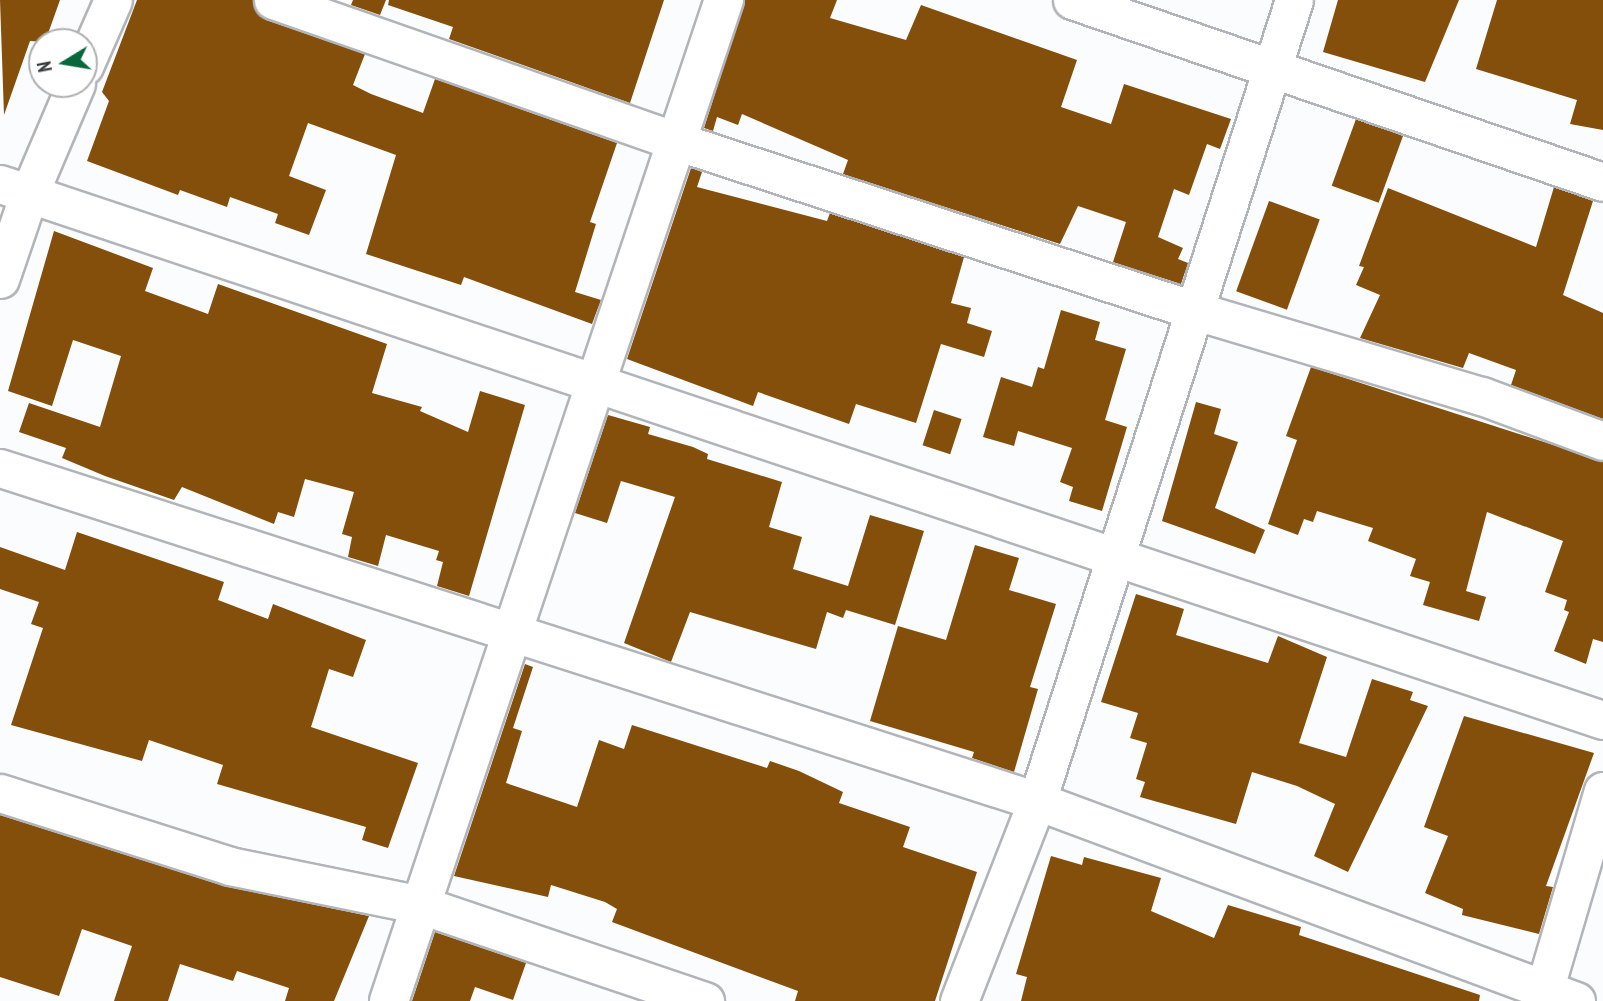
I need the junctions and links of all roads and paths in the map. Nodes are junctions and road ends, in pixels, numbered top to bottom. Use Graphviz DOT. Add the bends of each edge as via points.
graph roads {
  1 [pos="113,0"];
  2 [pos="273,0"];
  3 [pos="724,0"];
  4 [pos="1072,0"];
  5 [pos="1294,0"];
  6 [pos="98,34"];
  7 [pos="1269,70"];
  8 [pos="68,98"];
  9 [pos="677,141"];
  10 [pos="1603,181"];
  11 [pos="14,189"];
  12 [pos="0,279"];
  13 [pos="1196,311"];
  14 [pos="596,382"];
  15 [pos="1603,441"];
  16 [pos="0,468"];
  17 [pos="1117,561"];
  18 [pos="512,632"];
  19 [pos="1603,720"];
  20 [pos="1603,791"];
  21 [pos="0,793"];
  22 [pos="1037,801"];
  23 [pos="421,905"];
  24 [pos="1554,998"];
  25 [pos="389,1001"];
  26 [pos="705,1001"];
  27 [pos="959,1001"];
  1 -- 6 [label="street"];
  2 -- 9 [label="street"];
  3 -- 9 [label="street"];
  4 -- 7 [label="street"];
  5 -- 7 [label="street"];
  7 -- 10 [label="street"];
  7 -- 13 [label="street"];
  8 -- 11 [label="street"];
  9 -- 13 [label="street"];
  9 -- 14 [label="street"];
  11 -- 12 [label="street"];
  11 -- 14 [label="street"];
  13 -- 15 [label="street" via="1482,396"];
  13 -- 17 [label="street"];
  14 -- 17 [label="street"];
  14 -- 18 [label="street"];
  16 -- 18 [label="street"];
  17 -- 19 [label="street"];
  17 -- 22 [label="street"];
  18 -- 22 [label="street"];
  18 -- 23 [label="street"];
  20 -- 24 [label="street"];
  21 -- 23 [label="street" via="230,866"];
  22 -- 24 [label="street"];
  22 -- 27 [label="street"];
  23 -- 25 [label="street"];
  23 -- 26 [label="street"];
}
